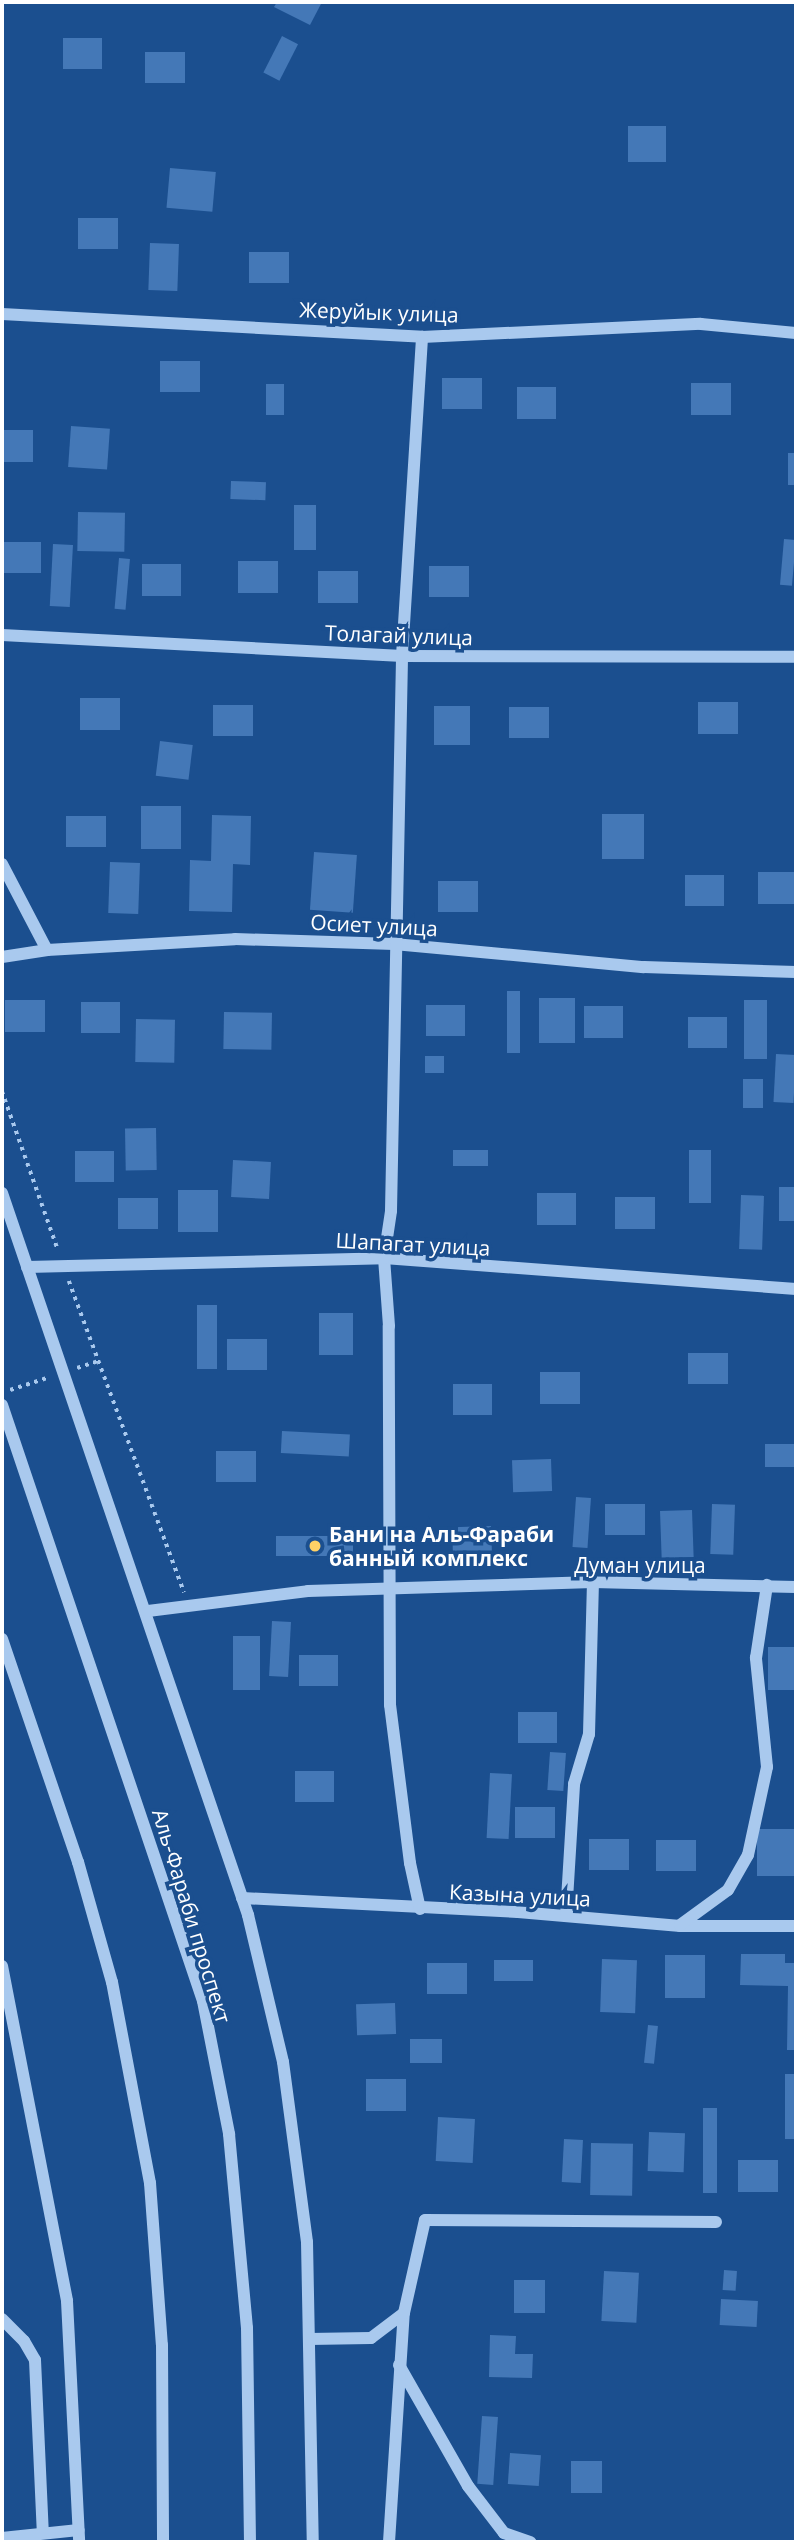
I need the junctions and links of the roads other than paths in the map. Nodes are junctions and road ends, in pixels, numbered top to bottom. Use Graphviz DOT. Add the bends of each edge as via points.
graph roads {
  1 [pos="2,314"];
  2 [pos="796,333"];
  3 [pos="422,337"];
  4 [pos="2,635"];
  5 [pos="402,656"];
  6 [pos="796,657"];
  7 [pos="2,864"];
  8 [pos="394,944"];
  9 [pos="47,950"];
  10 [pos="2,957"];
  11 [pos="796,972"];
  12 [pos="2,1193"];
  13 [pos="384,1258"];
  14 [pos="27,1266"];
  15 [pos="796,1289"];
  16 [pos="2,1405"];
  17 [pos="593,1582"];
  18 [pos="767,1586"];
  19 [pos="796,1587"];
  20 [pos="389,1592"];
  21 [pos="148,1611"];
  22 [pos="2,1639"];
  23 [pos="242,1898"];
  24 [pos="420,1909"];
  25 [pos="566,1916"];
  26 [pos="680,1926"];
  27 [pos="796,1926"];
  28 [pos="2,1966"];
  29 [pos="716,2222"];
  30 [pos="404,2313"];
  31 [pos="2,2319"];
  32 [pos="309,2339"];
  33 [pos="399,2365"];
  34 [pos="43,2533"];
  35 [pos="79,2536"];
  36 [pos="10,2538"];
  37 [pos="163,2542"];
  38 [pos="250,2542"];
  39 [pos="313,2542"];
  40 [pos="389,2542"];
  41 [pos="530,2542"];
  1 -- 3 [label="street, Жеруйык улица"];
  2 -- 3 [label="street, Жеруйык улица" via="701,324"];
  3 -- 5 [label="street"];
  4 -- 5 [label="street, Толагай улица"];
  5 -- 6 [label="street, Толагай улица"];
  5 -- 8 [label="street"];
  7 -- 9 [label="street"];
  8 -- 9 [label="street, Осиет улица" via="235,939"];
  8 -- 11 [label="street, Осиет улица" via="644,967"];
  8 -- 13 [label="street" via="391,1211"];
  9 -- 10 [label="street, Осиет улица"];
  12 -- 14 [label="street"];
  13 -- 14 [label="street, Шапагат улица"];
  13 -- 15 [label="street, Шапагат улица"];
  13 -- 20 [label="street"];
  14 -- 21 [label="street"];
  16 -- 38 [label="street, Аль-Фараби проспект" via="203,2001 229,2134 247,2328"];
  17 -- 18 [label="street, Думан улица"];
  17 -- 20 [label="street, Думан улица"];
  17 -- 25 [label="street" via="589,1734 575,1783"];
  18 -- 19 [label="street, Думан улица"];
  18 -- 26 [label="street" via="756,1658 767,1767 748,1855 728,1890"];
  20 -- 21 [label="street, Думан улица" via="308,1591"];
  20 -- 24 [label="street" via="390,1705"];
  21 -- 23 [label="street"];
  22 -- 37 [label="street" via="78,1862 112,1982 150,2183 162,2345"];
  23 -- 24 [label="street, Казына улица"];
  23 -- 32 [label="street" via="283,2062 307,2242"];
  24 -- 25 [label="street, Казына улица"];
  25 -- 26 [label="street, Казына улица"];
  26 -- 27 [label="street, Казына улица"];
  28 -- 35 [label="street" via="67,2301"];
  29 -- 30 [label="street" via="425,2220"];
  30 -- 32 [label="street" via="372,2337"];
  30 -- 33 [label="street"];
  31 -- 34 [label="street" via="35,2360"];
  32 -- 39 [label="street"];
  33 -- 40 [label="street"];
  33 -- 41 [label="street" via="468,2486 504,2533"];
  34 -- 35 [label="street"];
  34 -- 36 [label="street"];
}
